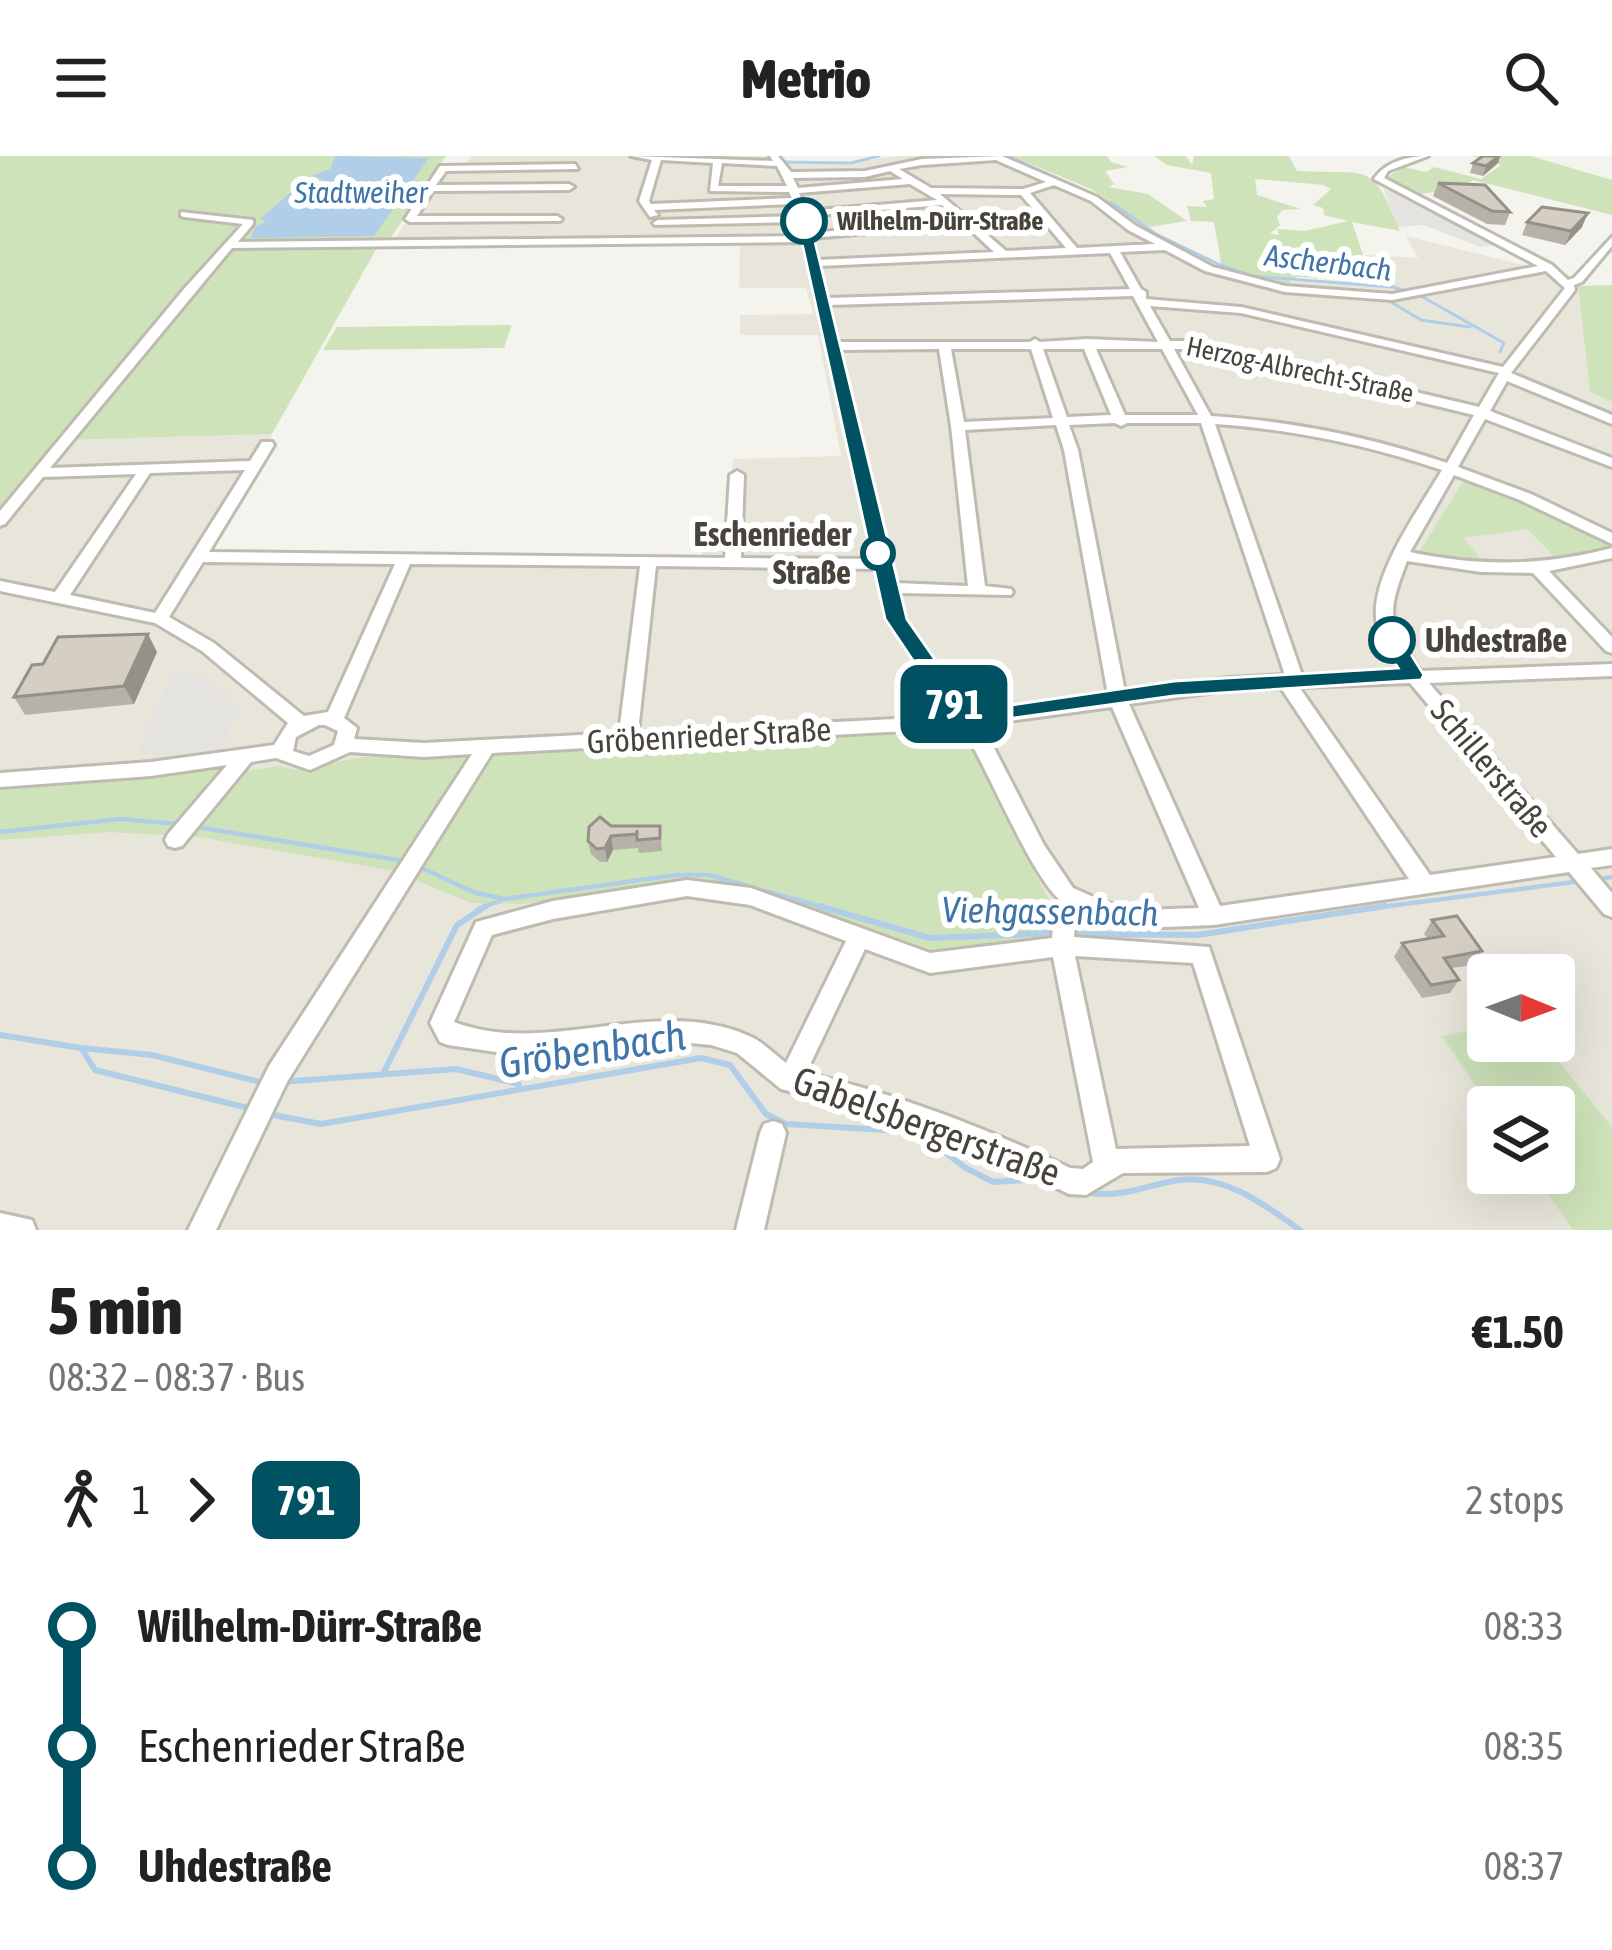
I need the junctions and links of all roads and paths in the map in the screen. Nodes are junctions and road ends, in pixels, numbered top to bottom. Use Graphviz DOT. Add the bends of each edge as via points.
graph roads {
  1 [pos="583,156"];
  2 [pos="635,156"];
  3 [pos="1424,156"];
  4 [pos="997,157"];
  5 [pos="657,158"];
  6 [pos="778,161"];
  7 [pos="718,162"];
  8 [pos="575,167"];
  9 [pos="894,170"];
  10 [pos="788,175"];
  11 [pos="968,177"];
  12 [pos="939,180"];
  13 [pos="912,181"];
  14 [pos="1054,182"];
  15 [pos="568,187"];
  16 [pos="430,188"];
  17 [pos="953,189"];
  18 [pos="980,189"];
  19 [pos="932,191"];
  20 [pos="1024,192"];
  21 [pos="796,194"];
  22 [pos="946,202"];
  23 [pos="648,207"];
  24 [pos="184,214"];
  25 [pos="803,217"];
  26 [pos="557,219"];
  27 [pos="967,221"];
  28 [pos="658,223"];
  29 [pos="807,238"];
  30 [pos="1612,240"];
  31 [pos="670,241"];
  32 [pos="549,242"];
  33 [pos="232,245"];
  34 [pos="1168,247"];
  35 [pos="1114,250"];
  36 [pos="1074,251"];
  37 [pos="1003,254"];
  38 [pos="813,263"];
  39 [pos="1548,267"];
  40 [pos="1569,283"];
  41 [pos="1143,297"];
  42 [pos="822,302"];
  43 [pos="1035,343"];
  44 [pos="1088,343"];
  45 [pos="1167,343"];
  46 [pos="944,344"];
  47 [pos="832,346"];
  48 [pos="1507,370"];
  49 [pos="1612,408"];
  50 [pos="1484,413"];
  51 [pos="1207,420"];
  52 [pos="1612,420"];
  53 [pos="1121,422"];
  54 [pos="1063,423"];
  55 [pos="958,426"];
  56 [pos="267,445"];
  57 [pos="1612,463"];
  58 [pos="255,465"];
  59 [pos="146,469"];
  60 [pos="1451,470"];
  61 [pos="40,473"];
  62 [pos="737,475"];
  63 [pos="0,521"];
  64 [pos="1612,539"];
  65 [pos="1612,554"];
  66 [pos="1401,555"];
  67 [pos="200,556"];
  68 [pos="405,558"];
  69 [pos="649,560"];
  70 [pos="733,560"];
  71 [pos="881,564"];
  72 [pos="1537,568"];
  73 [pos="0,586"];
  74 [pos="886,588"];
  75 [pos="976,591"];
  76 [pos="1005,592"];
  77 [pos="59,599"];
  78 [pos="160,620"];
  79 [pos="1612,647"];
  80 [pos="1612,670"];
  81 [pos="1413,675"];
  82 [pos="1290,680"];
  83 [pos="1117,697"];
  84 [pos="334,719"];
  85 [pos="965,720"];
  86 [pos="301,724"];
  87 [pos="932,724"];
  88 [pos="628,739"];
  89 [pos="981,741"];
  90 [pos="344,745"];
  91 [pos="486,748"];
  92 [pos="282,751"];
  93 [pos="243,760"];
  94 [pos="0,780"];
  95 [pos="175,840"];
  96 [pos="1612,857"];
  97 [pos="1582,874"];
  98 [pos="1426,886"];
  99 [pos="1079,902"];
  100 [pos="1612,908"];
  101 [pos="1214,916"];
  102 [pos="1062,937"];
  103 [pos="859,938"];
  104 [pos="790,1081"];
  105 [pos="773,1133"];
  106 [pos="1107,1168"];
  107 [pos="0,1227"];
  108 [pos="22,1230"];
  109 [pos="202,1230"];
  110 [pos="750,1230"];
  1 -- 8 [label="street"];
  2 -- 5 [label="street"];
  3 -- 39 [label="street" via="1382,170 1379,179"];
  4 -- 9 [label="street"];
  4 -- 14 [label="street"];
  5 -- 7 [label="street"];
  5 -- 23 [label="street"];
  6 -- 7 [label="street"];
  6 -- 10 [label="street"];
  7 -- 21 [label="street" via="713,188"];
  8 -- 15 [label="street"];
  8 -- 16 [label="street" via="442,168"];
  9 -- 10 [label="street"];
  9 -- 13 [label="street"];
  10 -- 21 [label="street"];
  11 -- 18 [label="street"];
  12 -- 17 [label="street"];
  13 -- 19 [label="street"];
  13 -- 21 [label="street"];
  14 -- 20 [label="street"];
  14 -- 34 [label="street"];
  15 -- 16 [label="street"];
  15 -- 26 [label="street"];
  16 -- 26 [label="street" via="410,218"];
  17 -- 18 [label="street"];
  17 -- 19 [label="street"];
  18 -- 20 [label="street"];
  19 -- 22 [label="street"];
  20 -- 36 [label="street"];
  21 -- 23 [label="street"];
  21 -- 25 [label="street"];
  22 -- 25 [label="street"];
  22 -- 27 [label="street"];
  23 -- 28 [label="street"];
  24 -- 33 [label="street" via="250,222"];
  25 -- 28 [label="street"];
  25 -- 29 [label="street"];
  26 -- 32 [label="street"];
  27 -- 29 [label="street"];
  27 -- 37 [label="street"];
  28 -- 31 [label="street"];
  29 -- 31 [label="street"];
  29 -- 38 [label="street"];
  30 -- 40 [label="street, Schillerstraße"];
  31 -- 32 [label="street"];
  32 -- 33 [label="street"];
  33 -- 61 [label="street"];
  34 -- 35 [label="street"];
  34 -- 39 [label="street" via="1249,283 1378,297"];
  35 -- 36 [label="street"];
  35 -- 41 [label="street"];
  36 -- 37 [label="street"];
  37 -- 38 [label="street"];
  38 -- 42 [label="street"];
  39 -- 40 [label="street"];
  40 -- 48 [label="street, Schillerstraße"];
  41 -- 42 [label="street"];
  41 -- 45 [label="street"];
  41 -- 48 [label="street" via="1241,310"];
  42 -- 47 [label="street"];
  43 -- 44 [label="street, Herzog-Albrecht-Straße"];
  43 -- 46 [label="street, Herzog-Albrecht-Straße"];
  43 -- 54 [label="street"];
  44 -- 45 [label="street, Herzog-Albrecht-Straße"];
  44 -- 53 [label="street"];
  45 -- 50 [label="street, Herzog-Albrecht-Straße" via="1233,350"];
  45 -- 51 [label="street"];
  46 -- 47 [label="street, Herzog-Albrecht-Straße"];
  46 -- 55 [label="street"];
  47 -- 71 [label="street"];
  48 -- 49 [label="street"];
  48 -- 50 [label="street, Schillerstraße"];
  48 -- 52 [label="street"];
  50 -- 57 [label="street, Herzog-Albrecht-Straße"];
  50 -- 60 [label="street, Schillerstraße"];
  51 -- 53 [label="street"];
  51 -- 60 [label="street" via="1317,433"];
  51 -- 82 [label="street"];
  53 -- 54 [label="street"];
  54 -- 55 [label="street"];
  54 -- 83 [label="street"];
  55 -- 75 [label="street"];
  56 -- 58 [label="street"];
  58 -- 59 [label="street"];
  58 -- 67 [label="street"];
  59 -- 61 [label="street"];
  59 -- 77 [label="street"];
  60 -- 64 [label="street"];
  60 -- 66 [label="street, Schillerstraße"];
  61 -- 63 [label="street"];
  62 -- 70 [label="street"];
  65 -- 72 [label="street"];
  66 -- 72 [label="street" via="1477,571"];
  66 -- 81 [label="street, Schillerstraße" via="1383,602 1387,631"];
  67 -- 68 [label="street"];
  67 -- 78 [label="street"];
  68 -- 69 [label="street"];
  68 -- 84 [label="street"];
  69 -- 70 [label="street"];
  69 -- 88 [label="street"];
  70 -- 71 [label="street"];
  71 -- 74 [label="street"];
  72 -- 79 [label="street"];
  73 -- 77 [label="street"];
  74 -- 75 [label="street"];
  74 -- 85 [label="street" via="896,619"];
  75 -- 76 [label="street"];
  77 -- 78 [label="street"];
  78 -- 86 [label="street" via="208,647"];
  80 -- 81 [label="street"];
  81 -- 82 [label="street"];
  81 -- 97 [label="street, Schillerstraße"];
  82 -- 83 [label="street"];
  82 -- 98 [label="street"];
  83 -- 85 [label="street"];
  83 -- 101 [label="street"];
  84 -- 86 [label="street"];
  84 -- 90 [label="street" via="348,728"];
  85 -- 87 [label="street, Gröbenrieder Straße"];
  85 -- 89 [label="street"];
  86 -- 92 [label="street"];
  87 -- 88 [label="street, Gröbenrieder Straße"];
  87 -- 89 [label="street"];
  88 -- 91 [label="street, Gröbenrieder Straße"];
  89 -- 99 [label="street" via="1053,879"];
  90 -- 91 [label="street, Gröbenrieder Straße"];
  90 -- 92 [label="street, Gröbenrieder Straße" via="310,763"];
  91 -- 109 [label="street" via="271,1089"];
  92 -- 93 [label="street"];
  93 -- 94 [label="street"];
  93 -- 95 [label="street"];
  96 -- 97 [label="street"];
  97 -- 98 [label="street"];
  97 -- 100 [label="street, Schillerstraße"];
  98 -- 101 [label="street"];
  99 -- 101 [label="street" via="1140,919"];
  99 -- 102 [label="street"];
  102 -- 103 [label="street" via="930,963"];
  102 -- 106 [label="street"];
  102 -- 106 [label="street, Gabelsbergerstraße" via="1201,954 1267,1160 1119,1160"];
  103 -- 104 [label="street"];
  103 -- 104 [label="street, Gabelsbergerstraße" via="751,897 687,888 495,922 478,938 442,1023 448,1034 524,1045 669,1030 711,1034 745,1045"];
  104 -- 106 [label="street, Gabelsbergerstraße" via="953,1128 1069,1181 1086,1182"];
  105 -- 110 [label="street"];
  107 -- 108 [label="street"];
}
